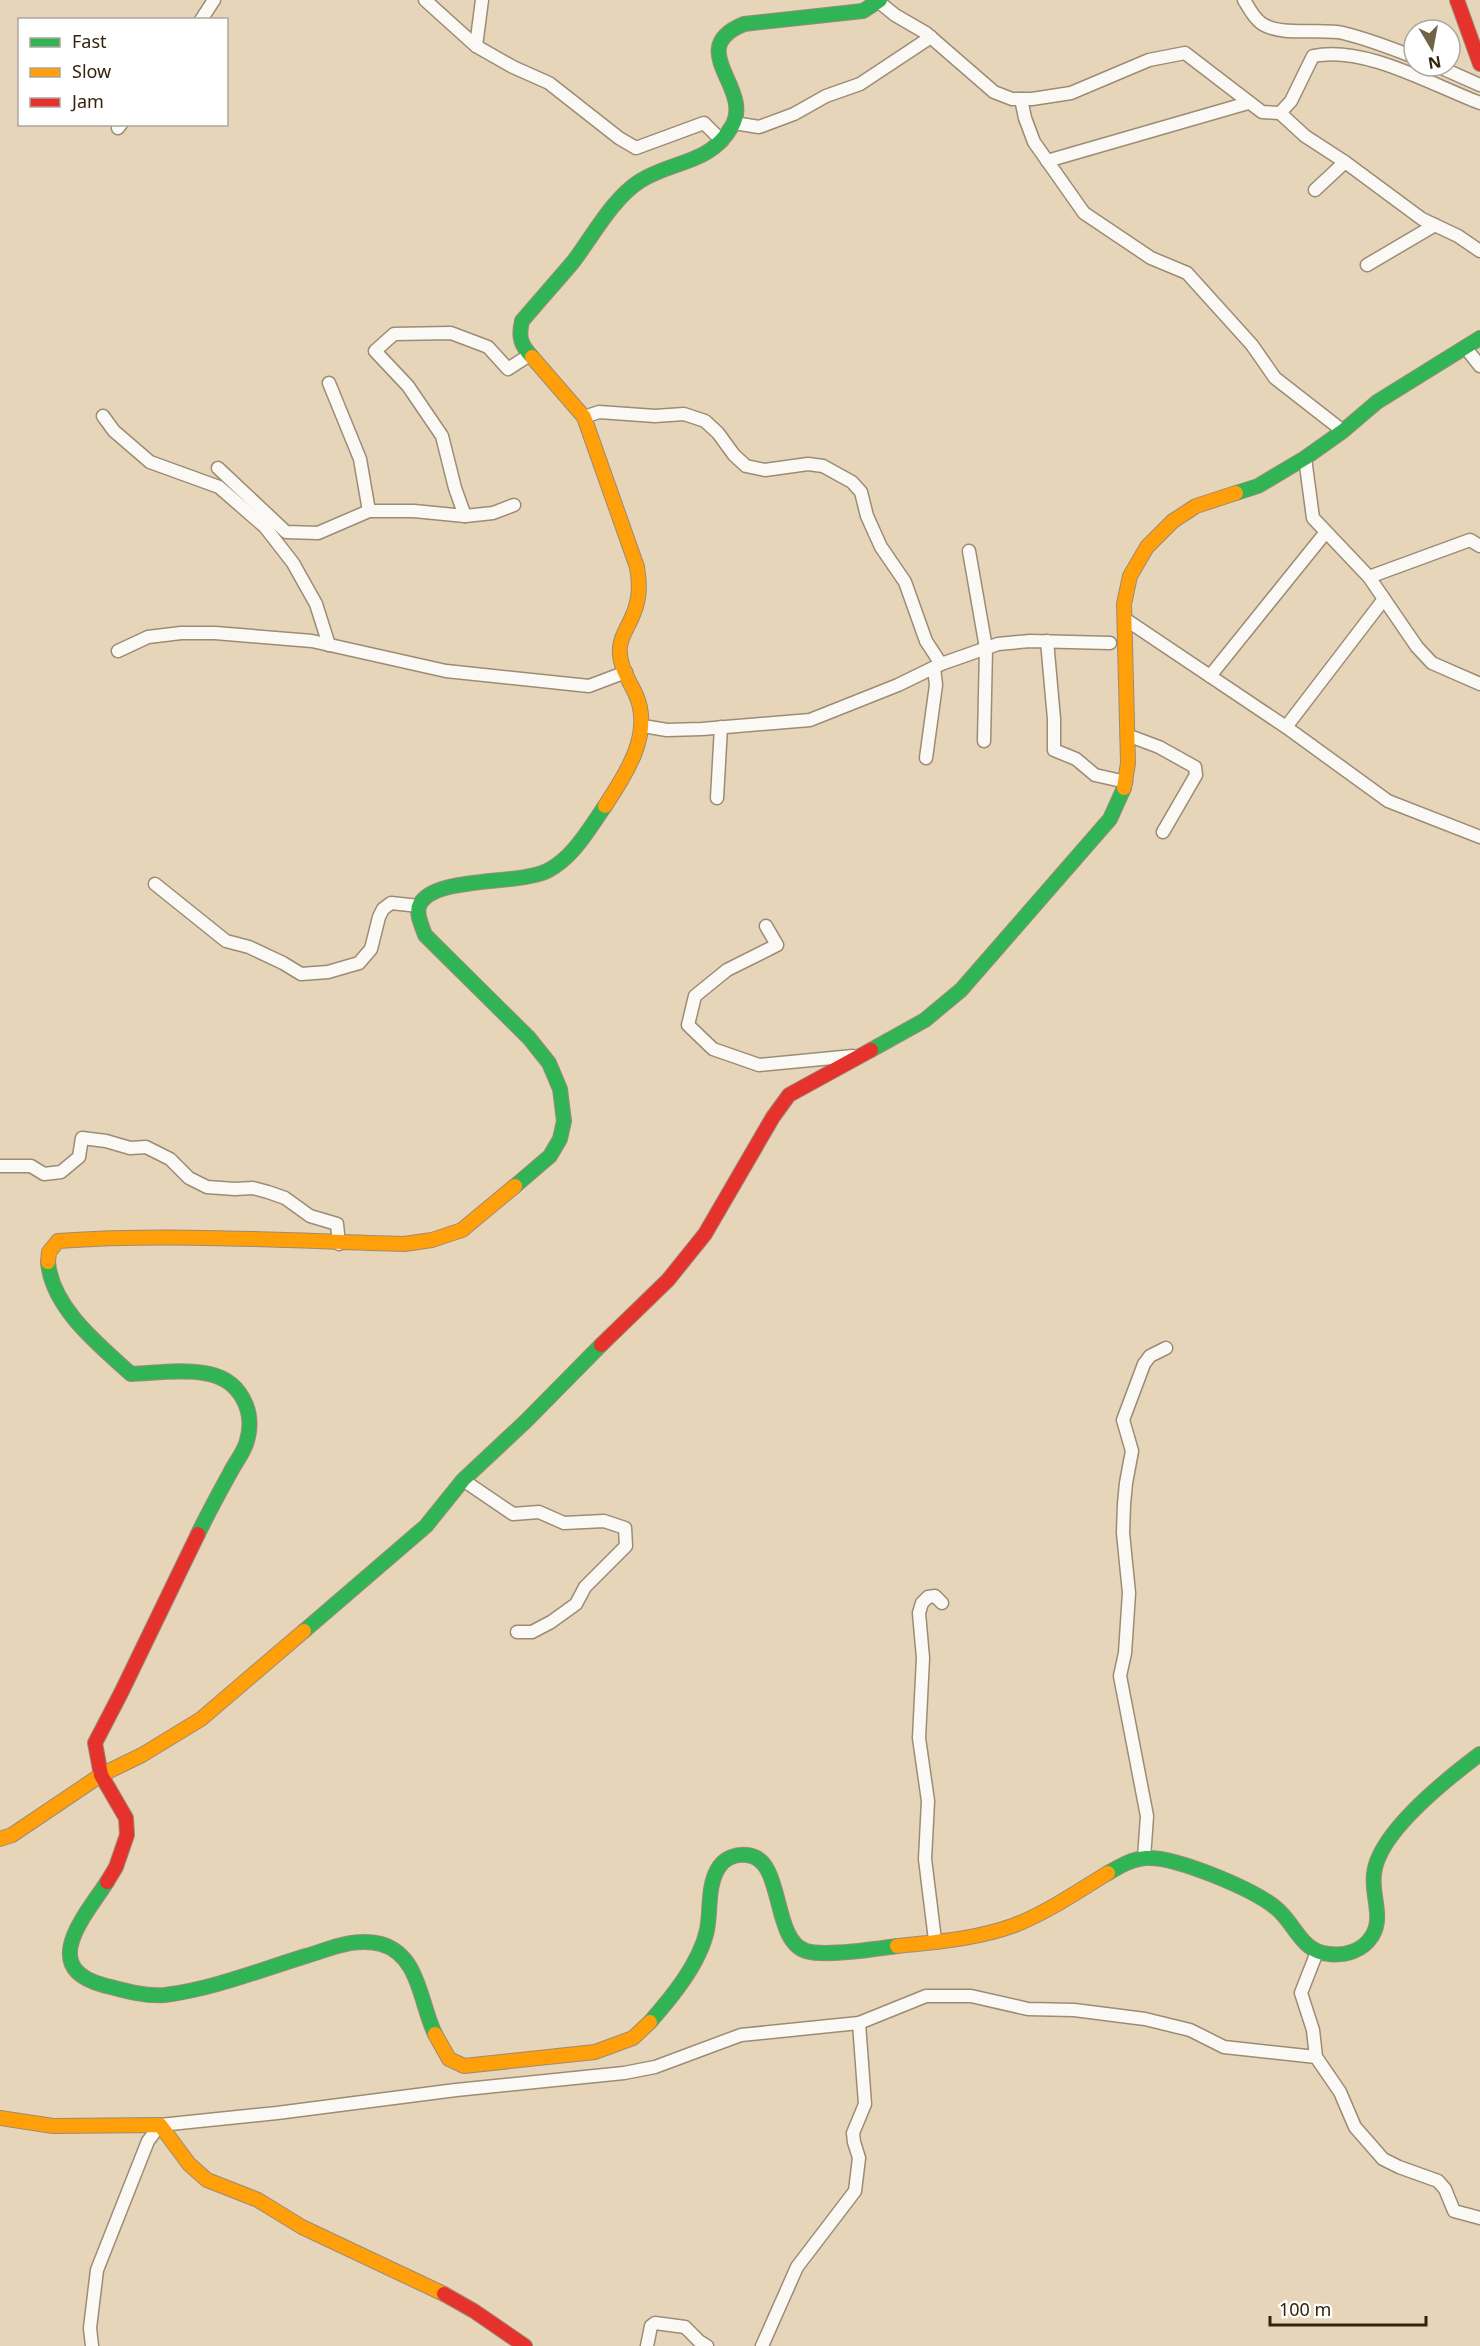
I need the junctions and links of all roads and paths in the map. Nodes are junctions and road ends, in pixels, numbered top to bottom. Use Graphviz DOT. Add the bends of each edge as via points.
graph roads {
  1 [pos="214,0"];
  2 [pos="425,0"];
  3 [pos="482,0"];
  4 [pos="1245,0"];
  5 [pos="1457,0"];
  6 [pos="880,1"];
  7 [pos="202,18"];
  8 [pos="931,37"];
  9 [pos="476,46"];
  10 [pos="1402,52"];
  11 [pos="1480,64"];
  12 [pos="1462,76"];
  13 [pos="1480,84"];
  14 [pos="1021,99"];
  15 [pos="1248,103"];
  16 [pos="1480,103"];
  17 [pos="1280,113"];
  18 [pos="734,123"];
  19 [pos="722,141"];
  20 [pos="1047,160"];
  21 [pos="1345,162"];
  22 [pos="1315,190"];
  23 [pos="1435,225"];
  24 [pos="1480,251"];
  25 [pos="1367,265"];
  26 [pos="1480,338"];
  27 [pos="1465,347"];
  28 [pos="528,356"];
  29 [pos="1480,366"];
  30 [pos="329,383"];
  31 [pos="103,416"];
  32 [pos="584,417"];
  33 [pos="1343,431"];
  34 [pos="1305,458"];
  35 [pos="218,468"];
  36 [pos="514,505"];
  37 [pos="369,511"];
  38 [pos="465,516"];
  39 [pos="1326,532"];
  40 [pos="1480,546"];
  41 [pos="969,551"];
  42 [pos="1369,577"];
  43 [pos="1384,598"];
  44 [pos="1125,619"];
  45 [pos="1047,641"];
  46 [pos="1110,643"];
  47 [pos="329,645"];
  48 [pos="986,648"];
  49 [pos="118,651"];
  50 [pos="938,666"];
  51 [pos="626,672"];
  52 [pos="1210,676"];
  53 [pos="1480,684"];
  54 [pos="643,726"];
  55 [pos="721,727"];
  56 [pos="1286,727"];
  57 [pos="1127,735"];
  58 [pos="984,741"];
  59 [pos="926,758"];
  60 [pos="1126,782"];
  61 [pos="717,798"];
  62 [pos="1163,832"];
  63 [pos="1480,837"];
  64 [pos="155,884"];
  65 [pos="419,906"];
  66 [pos="766,926"];
  67 [pos="866,1054"];
  68 [pos="0,1166"];
  69 [pos="339,1244"];
  70 [pos="1166,1348"];
  71 [pos="464,1480"];
  72 [pos="942,1603"];
  73 [pos="517,1632"];
  74 [pos="1480,1754"];
  75 [pos="100,1775"];
  76 [pos="0,1839"];
  77 [pos="1144,1858"];
  78 [pos="935,1940"];
  79 [pos="1317,1952"];
  80 [pos="859,2023"];
  81 [pos="1316,2057"];
  82 [pos="0,2118"];
  83 [pos="160,2125"];
  84 [pos="1480,2218"];
  85 [pos="92,2346"];
  86 [pos="525,2346"];
  87 [pos="647,2346"];
  88 [pos="707,2346"];
  89 [pos="762,2346"];
  1 -- 7 [label="street"];
  2 -- 9 [label="street"];
  3 -- 9 [label="street"];
  4 -- 10 [label="street" via="1262,24 1302,32 1341,32"];
  5 -- 11 [label="street"];
  6 -- 8 [label="street"];
  6 -- 18 [label="street" via="863,11 744,24 729,30 718,56 734,91"];
  8 -- 14 [label="street" via="994,92"];
  8 -- 18 [label="street" via="860,84 826,96 794,114 759,128"];
  9 -- 19 [label="street" via="549,83 636,148 704,123"];
  12 -- 13 [label="street"];
  14 -- 15 [label="street" via="1071,93 1149,60 1185,53"];
  14 -- 20 [label="street" via="1024,118"];
  15 -- 17 [label="street" via="1262,112"];
  15 -- 20 [label="street"];
  16 -- 17 [label="street" via="1376,60 1329,53 1313,56 1291,101"];
  17 -- 21 [label="street" via="1305,136"];
  18 -- 19 [label="street"];
  19 -- 28 [label="street" via="711,151 640,181 621,199 522,321 520,345"];
  20 -- 33 [label="street" via="1084,213 1151,258 1187,273 1252,345 1275,378"];
  21 -- 22 [label="street"];
  21 -- 23 [label="street"];
  23 -- 24 [label="street"];
  23 -- 25 [label="street"];
  26 -- 27 [label="street"];
  27 -- 29 [label="street"];
  27 -- 33 [label="street" via="1377,402"];
  28 -- 32 [label="street"];
  28 -- 38 [label="street" via="508,369 488,347 451,333 394,334 375,351 408,386 442,435"];
  30 -- 37 [label="street" via="360,459"];
  31 -- 47 [label="street" via="114,431 150,462 219,487 265,527 316,604"];
  32 -- 50 [label="street" via="599,412 684,414 705,421 746,466 765,470 808,464 823,466 852,482 861,492 881,547 905,582"];
  32 -- 51 [label="street" via="637,567 640,588 636,608 619,652"];
  33 -- 34 [label="street"];
  34 -- 39 [label="street" via="1313,518"];
  34 -- 44 [label="street" via="1258,486 1196,506 1173,521 1147,546 1130,576"];
  35 -- 37 [label="street" via="286,532 318,533"];
  36 -- 38 [label="street" via="493,513"];
  37 -- 38 [label="street"];
  39 -- 42 [label="street"];
  39 -- 52 [label="street"];
  40 -- 42 [label="street" via="1470,540"];
  41 -- 48 [label="street"];
  42 -- 43 [label="street"];
  43 -- 53 [label="street" via="1432,663"];
  43 -- 56 [label="street"];
  44 -- 52 [label="street"];
  44 -- 57 [label="street"];
  45 -- 46 [label="street"];
  45 -- 48 [label="street"];
  45 -- 60 [label="street" via="1054,750 1076,759 1095,775"];
  47 -- 49 [label="street" via="181,633 148,637"];
  47 -- 51 [label="street" via="446,671 589,686"];
  48 -- 50 [label="street"];
  48 -- 58 [label="street"];
  50 -- 55 [label="street" via="810,720"];
  50 -- 59 [label="street"];
  51 -- 54 [label="street" via="640,703"];
  52 -- 56 [label="street"];
  54 -- 55 [label="street" via="667,730"];
  54 -- 65 [label="street" via="637,749 614,790 575,849 557,866 522,878 439,888 425,895"];
  55 -- 61 [label="street"];
  56 -- 63 [label="street" via="1388,801"];
  57 -- 60 [label="street"];
  57 -- 62 [label="street" via="1160,747 1195,767 1196,775"];
  60 -- 67 [label="street" via="1110,819 961,990 925,1020"];
  64 -- 65 [label="street" via="226,940 249,947 301,974 328,972 359,963 371,949 383,909 391,903"];
  65 -- 69 [label="street" via="425,935 529,1038 549,1063 560,1089 564,1121 560,1139 550,1156 462,1230 404,1244"];
  66 -- 67 [label="street" via="777,945 727,970 695,996 688,1025 713,1049 759,1065"];
  67 -- 71 [label="street" via="789,1095 705,1234 668,1280"];
  68 -- 69 [label="street" via="31,1166 44,1174 61,1172 79,1157 82,1138 130,1148 146,1147 170,1159 189,1178 207,1187 254,1188 285,1198 310,1216 337,1224"];
  69 -- 75 [label="street" via="86,1239 58,1241 51,1248 48,1256 56,1291 78,1320 131,1374 207,1372 231,1383 242,1394 249,1415 246,1444 194,1540 118,1703 94,1743"];
  70 -- 77 [label="street" via="1144,1364 1124,1420 1132,1451 1124,1504 1129,1593 1120,1676 1147,1816"];
  71 -- 73 [label="street" via="513,1514 539,1512 564,1524 604,1521 625,1528 626,1546 585,1587 576,1605 532,1632"];
  71 -- 75 [label="street" via="426,1526 201,1719"];
  72 -- 78 [label="street" via="935,1596 928,1597 919,1613 919,1738 928,1802 926,1859"];
  74 -- 79 [label="street" via="1461,1768 1379,1853 1374,1868 1377,1930 1369,1942 1354,1951 1335,1955"];
  75 -- 76 [label="street" via="12,1835"];
  75 -- 78 [label="street" via="126,1818 127,1835 116,1867 72,1937 68,1954 75,1970 89,1981 129,1992 164,1995 218,1983 354,1941 382,1944 400,1955 416,1976 433,2031 448,2059 464,2066 572,2055 613,2048 634,2037 666,2001 705,1940 714,1875 720,1863 734,1856 747,1854 757,1858 768,1871 786,1930 793,1943 808,1952 841,1953"];
  77 -- 78 [label="street" via="1126,1863 1018,1923 984,1934"];
  77 -- 79 [label="street" via="1179,1864 1246,1891 1275,1907 1306,1945"];
  79 -- 81 [label="street" via="1301,1993 1313,2030"];
  80 -- 81 [label="street" via="926,1996 971,1996 1028,2009 1145,2019 1190,2031 1224,2047"];
  80 -- 83 [label="street" via="741,2035 655,2067 607,2075"];
  80 -- 89 [label="street" via="865,2104 853,2133 859,2158 855,2191 797,2267"];
  81 -- 84 [label="street" via="1340,2092 1355,2127 1383,2158 1438,2181 1454,2211"];
  82 -- 83 [label="street" via="53,2126"];
  83 -- 85 [label="street" via="148,2140 97,2270 90,2328"];
  83 -- 86 [label="street" via="199,2175 468,2306"];
  87 -- 88 [label="street" via="655,2323 685,2327"];
}
